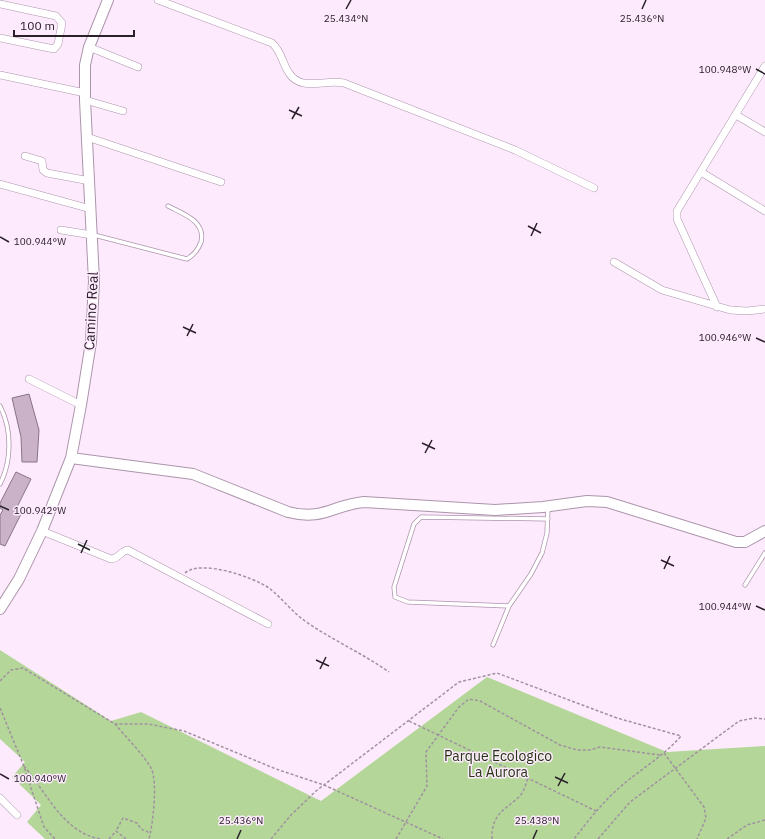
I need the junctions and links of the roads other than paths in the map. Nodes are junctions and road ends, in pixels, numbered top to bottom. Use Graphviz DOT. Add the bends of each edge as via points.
graph roads {
  1 [pos="108,0"];
  2 [pos="158,0"];
  3 [pos="178,3"];
  4 [pos="0,4"];
  5 [pos="0,38"];
  6 [pos="89,47"];
  7 [pos="765,66"];
  8 [pos="138,67"];
  9 [pos="0,75"];
  10 [pos="85,96"];
  11 [pos="123,111"];
  12 [pos="736,115"];
  13 [pos="765,132"];
  14 [pos="87,137"];
  15 [pos="25,156"];
  16 [pos="701,172"];
  17 [pos="90,181"];
  18 [pos="221,182"];
  19 [pos="0,184"];
  20 [pos="594,188"];
  21 [pos="168,206"];
  22 [pos="91,208"];
  23 [pos="765,211"];
  24 [pos="60,230"];
  25 [pos="92,234"];
  26 [pos="614,262"];
  27 [pos="717,307"];
  28 [pos="765,309"];
  29 [pos="29,379"];
  30 [pos="81,405"];
  31 [pos="0,406"];
  32 [pos="71,458"];
  33 [pos="0,484"];
  34 [pos="549,506"];
  35 [pos="548,519"];
  36 [pos="42,531"];
  37 [pos="765,531"];
  38 [pos="765,553"];
  39 [pos="745,585"];
  40 [pos="509,606"];
  41 [pos="0,609"];
  42 [pos="268,624"];
  43 [pos="493,645"];
  44 [pos="0,798"];
  45 [pos="17,815"];
  1 -- 6 [label="street, Camino Real"];
  2 -- 3 [label="street"];
  3 -- 20 [label="street" via="266,40 277,48 291,77 302,83 331,81 349,85 509,147"];
  4 -- 5 [label="street" via="56,16 62,23 58,44 54,49"];
  6 -- 8 [label="street"];
  6 -- 10 [label="street, Camino Real" via="85,65"];
  7 -- 12 [label="street"];
  9 -- 10 [label="street"];
  10 -- 11 [label="street"];
  10 -- 14 [label="street, Camino Real"];
  12 -- 13 [label="street"];
  12 -- 16 [label="street"];
  14 -- 17 [label="street, Camino Real"];
  14 -- 18 [label="street"];
  15 -- 17 [label="street" via="42,161 43,170 47,173"];
  16 -- 23 [label="street"];
  16 -- 27 [label="street" via="679,207 677,215"];
  17 -- 22 [label="street, Camino Real"];
  19 -- 22 [label="street"];
  21 -- 25 [label="lane" via="193,219 201,230 200,245 187,259"];
  22 -- 25 [label="street, Camino Real"];
  24 -- 25 [label="street"];
  25 -- 30 [label="street, Camino Real" via="94,310"];
  26 -- 27 [label="street" via="655,288"];
  27 -- 28 [label="street" via="738,311"];
  29 -- 30 [label="street"];
  30 -- 32 [label="street, Camino Real"];
  31 -- 33 [label="lane" via="7,427 9,446 8,461"];
  32 -- 34 [label="street" via="193,474 302,516 316,515 364,502 495,510"];
  32 -- 36 [label="street, Camino Real"];
  34 -- 35 [label="lane"];
  34 -- 37 [label="street" via="587,501 607,502 736,542 746,542"];
  35 -- 40 [label="lane" via="542,553"];
  35 -- 40 [label="lane" via="421,517 414,524 394,587 395,597 408,602"];
  36 -- 41 [label="street, Camino Real" via="19,579"];
  36 -- 42 [label="street" via="111,559 128,550"];
  38 -- 39 [label="lane"];
  40 -- 43 [label="lane"];
  44 -- 45 [label="street"];
}
